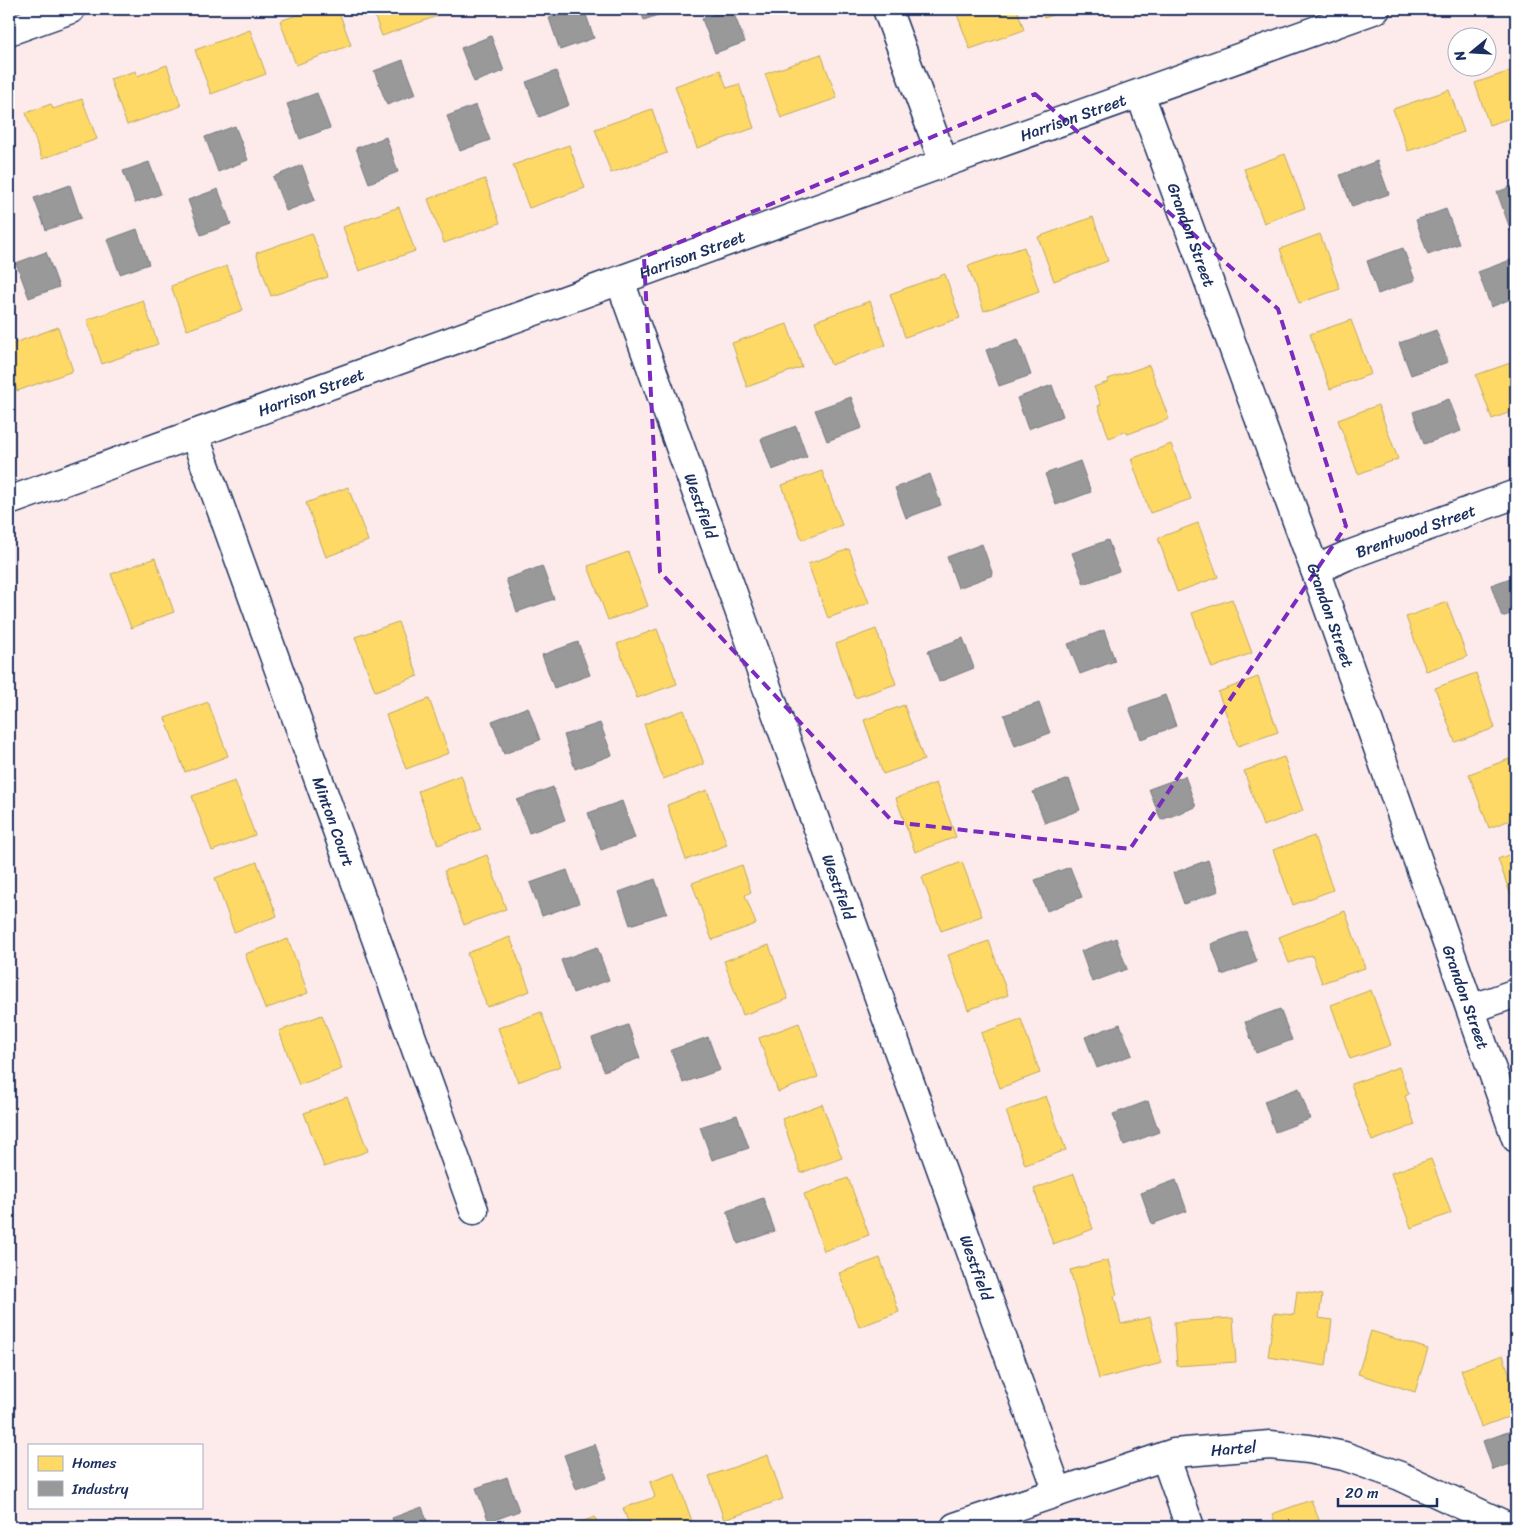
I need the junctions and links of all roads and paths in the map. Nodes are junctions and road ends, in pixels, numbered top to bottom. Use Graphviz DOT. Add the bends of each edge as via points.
graph roads {
  1 [pos="71,9"];
  2 [pos="887,9"];
  3 [pos="1376,9"];
  4 [pos="9,31"];
  5 [pos="1140,94"];
  6 [pos="944,163"];
  7 [pos="620,281"];
  8 [pos="194,434"];
  9 [pos="1516,494"];
  10 [pos="9,501"];
  11 [pos="1315,570"];
  12 [pos="1516,993"];
  13 [pos="1471,1010"];
  14 [pos="1516,1138"];
  15 [pos="474,1210"];
  16 [pos="1165,1456"];
  17 [pos="1058,1492"];
  18 [pos="955,1527"];
  19 [pos="1190,1527"];
  20 [pos="1508,1527"];
  1 -- 4 [label="street"];
  2 -- 6 [label="street"];
  3 -- 5 [label="street, Harrison Street"];
  5 -- 6 [label="street, Harrison Street"];
  5 -- 11 [label="street, Grandon Street"];
  6 -- 7 [label="street, Harrison Street"];
  7 -- 8 [label="street, Harrison Street"];
  7 -- 17 [label="street, Westfield"];
  8 -- 10 [label="street, Harrison Street"];
  8 -- 15 [label="street, Minton Court"];
  9 -- 11 [label="street, Brentwood Street"];
  11 -- 13 [label="street, Grandon Street"];
  12 -- 13 [label="street"];
  13 -- 14 [label="street, Grandon Street"];
  16 -- 17 [label="street, Hartel"];
  16 -- 19 [label="street"];
  16 -- 20 [label="street, Hartel" via="1270,1445 1344,1456 1400,1476"];
  17 -- 18 [label="street, Hartel"];
}
